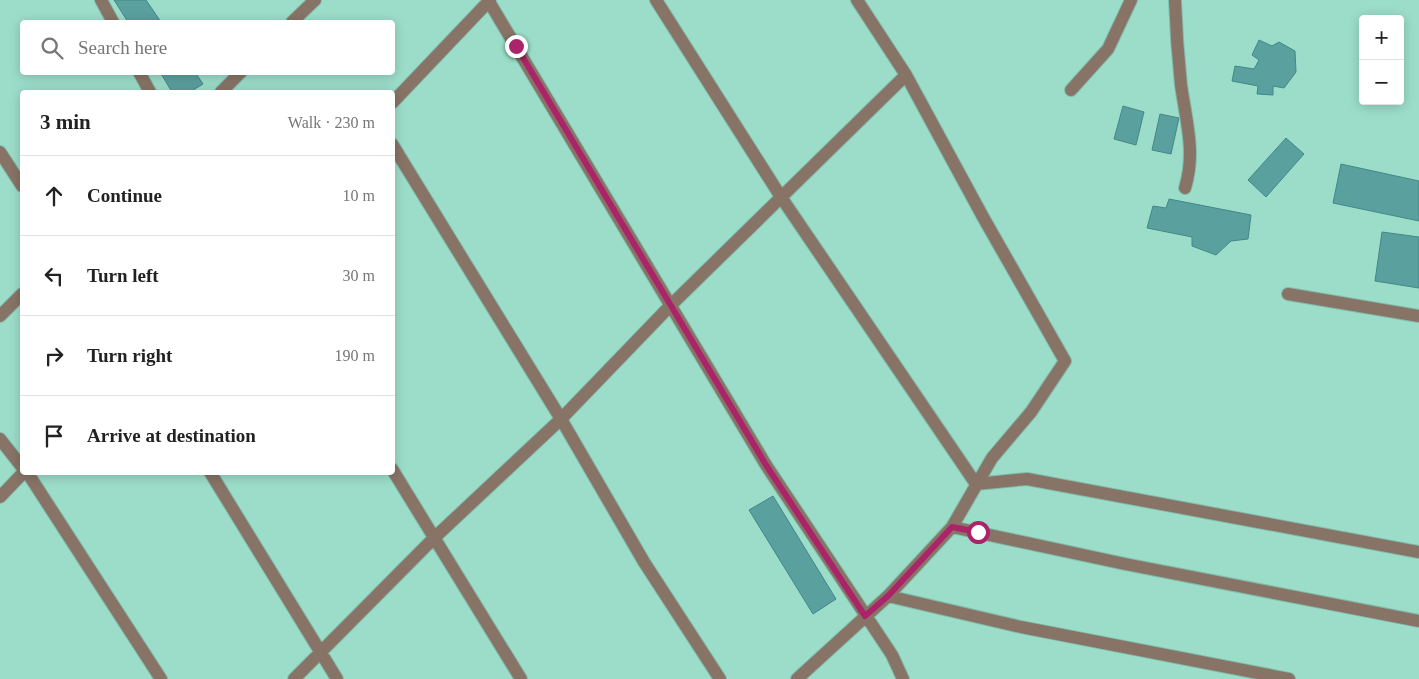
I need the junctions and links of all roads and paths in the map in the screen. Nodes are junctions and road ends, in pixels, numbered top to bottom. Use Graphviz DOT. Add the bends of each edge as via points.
graph roads {
  1 [pos="101,0"];
  2 [pos="315,0"];
  3 [pos="488,0"];
  4 [pos="656,0"];
  5 [pos="857,0"];
  6 [pos="1132,0"];
  7 [pos="1175,0"];
  8 [pos="112,20"];
  9 [pos="294,20"];
  10 [pos="141,75"];
  11 [pos="239,75"];
  12 [pos="906,75"];
  13 [pos="149,90"];
  14 [pos="223,90"];
  15 [pos="1071,90"];
  16 [pos="395,100"];
  17 [pos="395,149"];
  18 [pos="0,152"];
  19 [pos="20,183"];
  20 [pos="1185,188"];
  21 [pos="781,197"];
  22 [pos="1288,294"];
  23 [pos="20,296"];
  24 [pos="670,306"];
  25 [pos="0,316"];
  26 [pos="1419,316"];
  27 [pos="561,419"];
  28 [pos="0,439"];
  29 [pos="20,464"];
  30 [pos="395,474"];
  31 [pos="22,475"];
  32 [pos="27,475"];
  33 [pos="212,475"];
  34 [pos="976,484"];
  35 [pos="0,498"];
  36 [pos="952,527"];
  37 [pos="433,539"];
  38 [pos="1419,552"];
  39 [pos="888,596"];
  40 [pos="865,616"];
  41 [pos="1419,621"];
  42 [pos="320,653"];
  43 [pos="161,679"];
  44 [pos="294,679"];
  45 [pos="337,679"];
  46 [pos="521,679"];
  47 [pos="720,679"];
  48 [pos="797,679"];
  49 [pos="903,679"];
  50 [pos="1289,679"];
  1 -- 8 [label="street"];
  2 -- 9 [label="street"];
  3 -- 16 [label="street"];
  3 -- 24 [label="street"];
  4 -- 21 [label="street"];
  5 -- 12 [label="street"];
  6 -- 15 [label="street" via="1108,49"];
  7 -- 20 [label="street" via="1177,48 1191,168"];
  10 -- 13 [label="street"];
  11 -- 14 [label="street"];
  12 -- 21 [label="street"];
  12 -- 34 [label="street" via="1065,361"];
  17 -- 27 [label="street"];
  18 -- 19 [label="street"];
  21 -- 24 [label="street"];
  21 -- 34 [label="street"];
  22 -- 26 [label="street"];
  23 -- 25 [label="street"];
  24 -- 27 [label="street"];
  24 -- 40 [label="street" via="766,465"];
  27 -- 37 [label="street"];
  27 -- 47 [label="street" via="644,562"];
  28 -- 29 [label="street"];
  30 -- 37 [label="street"];
  31 -- 35 [label="street"];
  32 -- 43 [label="street"];
  33 -- 42 [label="street"];
  34 -- 36 [label="street"];
  34 -- 38 [label="street" via="1026,479"];
  36 -- 39 [label="street"];
  36 -- 41 [label="street"];
  37 -- 42 [label="street"];
  37 -- 46 [label="street"];
  39 -- 40 [label="street"];
  39 -- 50 [label="street" via="1021,627"];
  40 -- 48 [label="street"];
  40 -- 49 [label="street"];
  42 -- 44 [label="street"];
  42 -- 45 [label="street"];
}
